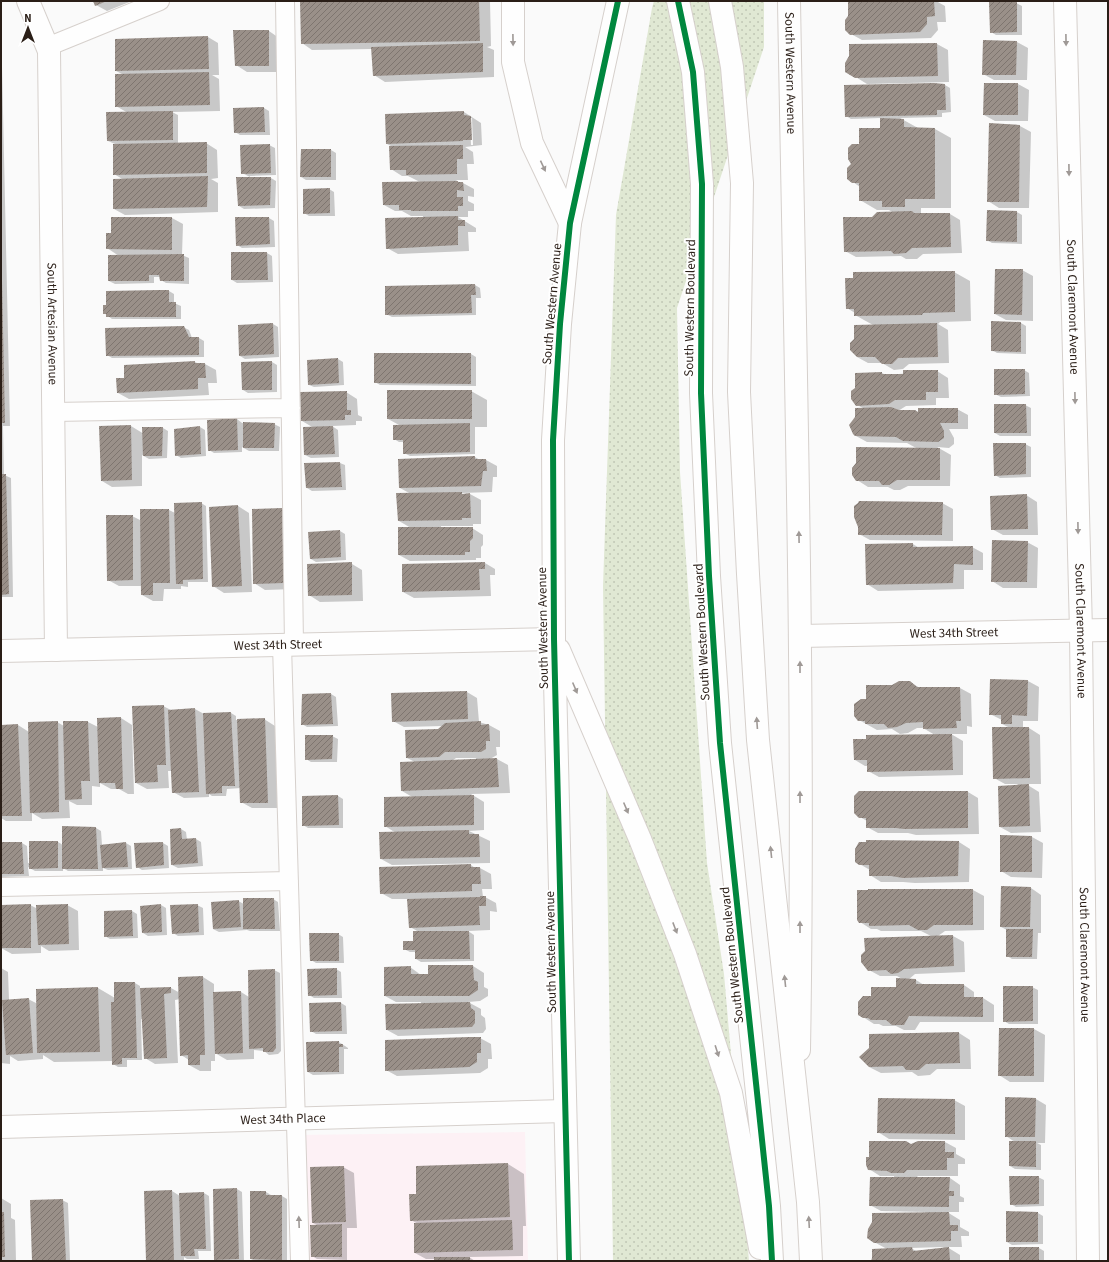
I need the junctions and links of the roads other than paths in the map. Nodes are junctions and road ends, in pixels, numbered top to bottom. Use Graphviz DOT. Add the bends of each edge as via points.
graph roads {
  1 [pos="28,1"];
  2 [pos="160,1"];
  3 [pos="285,1"];
  4 [pos="513,1"];
  5 [pos="618,1"];
  6 [pos="678,1"];
  7 [pos="720,1"];
  8 [pos="789,1"];
  9 [pos="1065,1"];
  10 [pos="47,46"];
  11 [pos="570,223"];
  12 [pos="291,408"];
  13 [pos="53,412"];
  14 [pos="1108,630"];
  15 [pos="1080,631"];
  16 [pos="800,636"];
  17 [pos="554,639"];
  18 [pos="288,645"];
  19 [pos="56,650"];
  20 [pos="1,651"];
  21 [pos="289,881"];
  22 [pos="1,887"];
  23 [pos="798,1106"];
  24 [pos="566,1111"];
  25 [pos="296,1118"];
  26 [pos="1,1127"];
  27 [pos="300,1261"];
  28 [pos="569,1261"];
  29 [pos="763,1261"];
  30 [pos="772,1261"];
  31 [pos="811,1261"];
  32 [pos="1088,1261"];
  1 -- 10 [label="street, South Artesian Avenue"];
  2 -- 10 [label="lane"];
  3 -- 12 [label="lane"];
  4 -- 11 [label="street, one-way" via="514,62 532,143"];
  5 -- 11 [label="street, South Western Avenue"];
  6 -- 30 [label="street, South Western Boulevard" via="693,72 702,184 700,393 720,743 769,1206"];
  23 -- 7 [label="street, one-way" via="758,740 739,392 742,183 732,67"];
  16 -- 8 [label="street, South Western Avenue, one-way"];
  9 -- 15 [label="street, South Claremont Avenue, one-way"];
  10 -- 13 [label="street, South Artesian Avenue"];
  11 -- 17 [label="street, South Western Avenue" via="560,324 553,440"];
  12 -- 13 [label="lane"];
  12 -- 18 [label="lane"];
  13 -- 19 [label="street, South Artesian Avenue"];
  14 -- 15 [label="street, West 34th Street"];
  15 -- 16 [label="street, West 34th Street"];
  15 -- 32 [label="street, South Claremont Avenue"];
  23 -- 16 [label="street, South Western Avenue, one-way"];
  17 -- 18 [label="street, West 34th Street"];
  17 -- 24 [label="street, South Western Avenue"];
  17 -- 29 [label="street, one-way" via="640,839 685,954 731,1093"];
  18 -- 19 [label="street, West 34th Street"];
  18 -- 21 [label="lane"];
  19 -- 20 [label="street, West 34th Street"];
  21 -- 22 [label="lane"];
  21 -- 25 [label="lane"];
  31 -- 23 [label="street, one-way"];
  24 -- 25 [label="street, West 34th Place"];
  24 -- 28 [label="street, South Western Avenue"];
  25 -- 26 [label="street, West 34th Place"];
  27 -- 25 [label="lane, one-way"];
}
